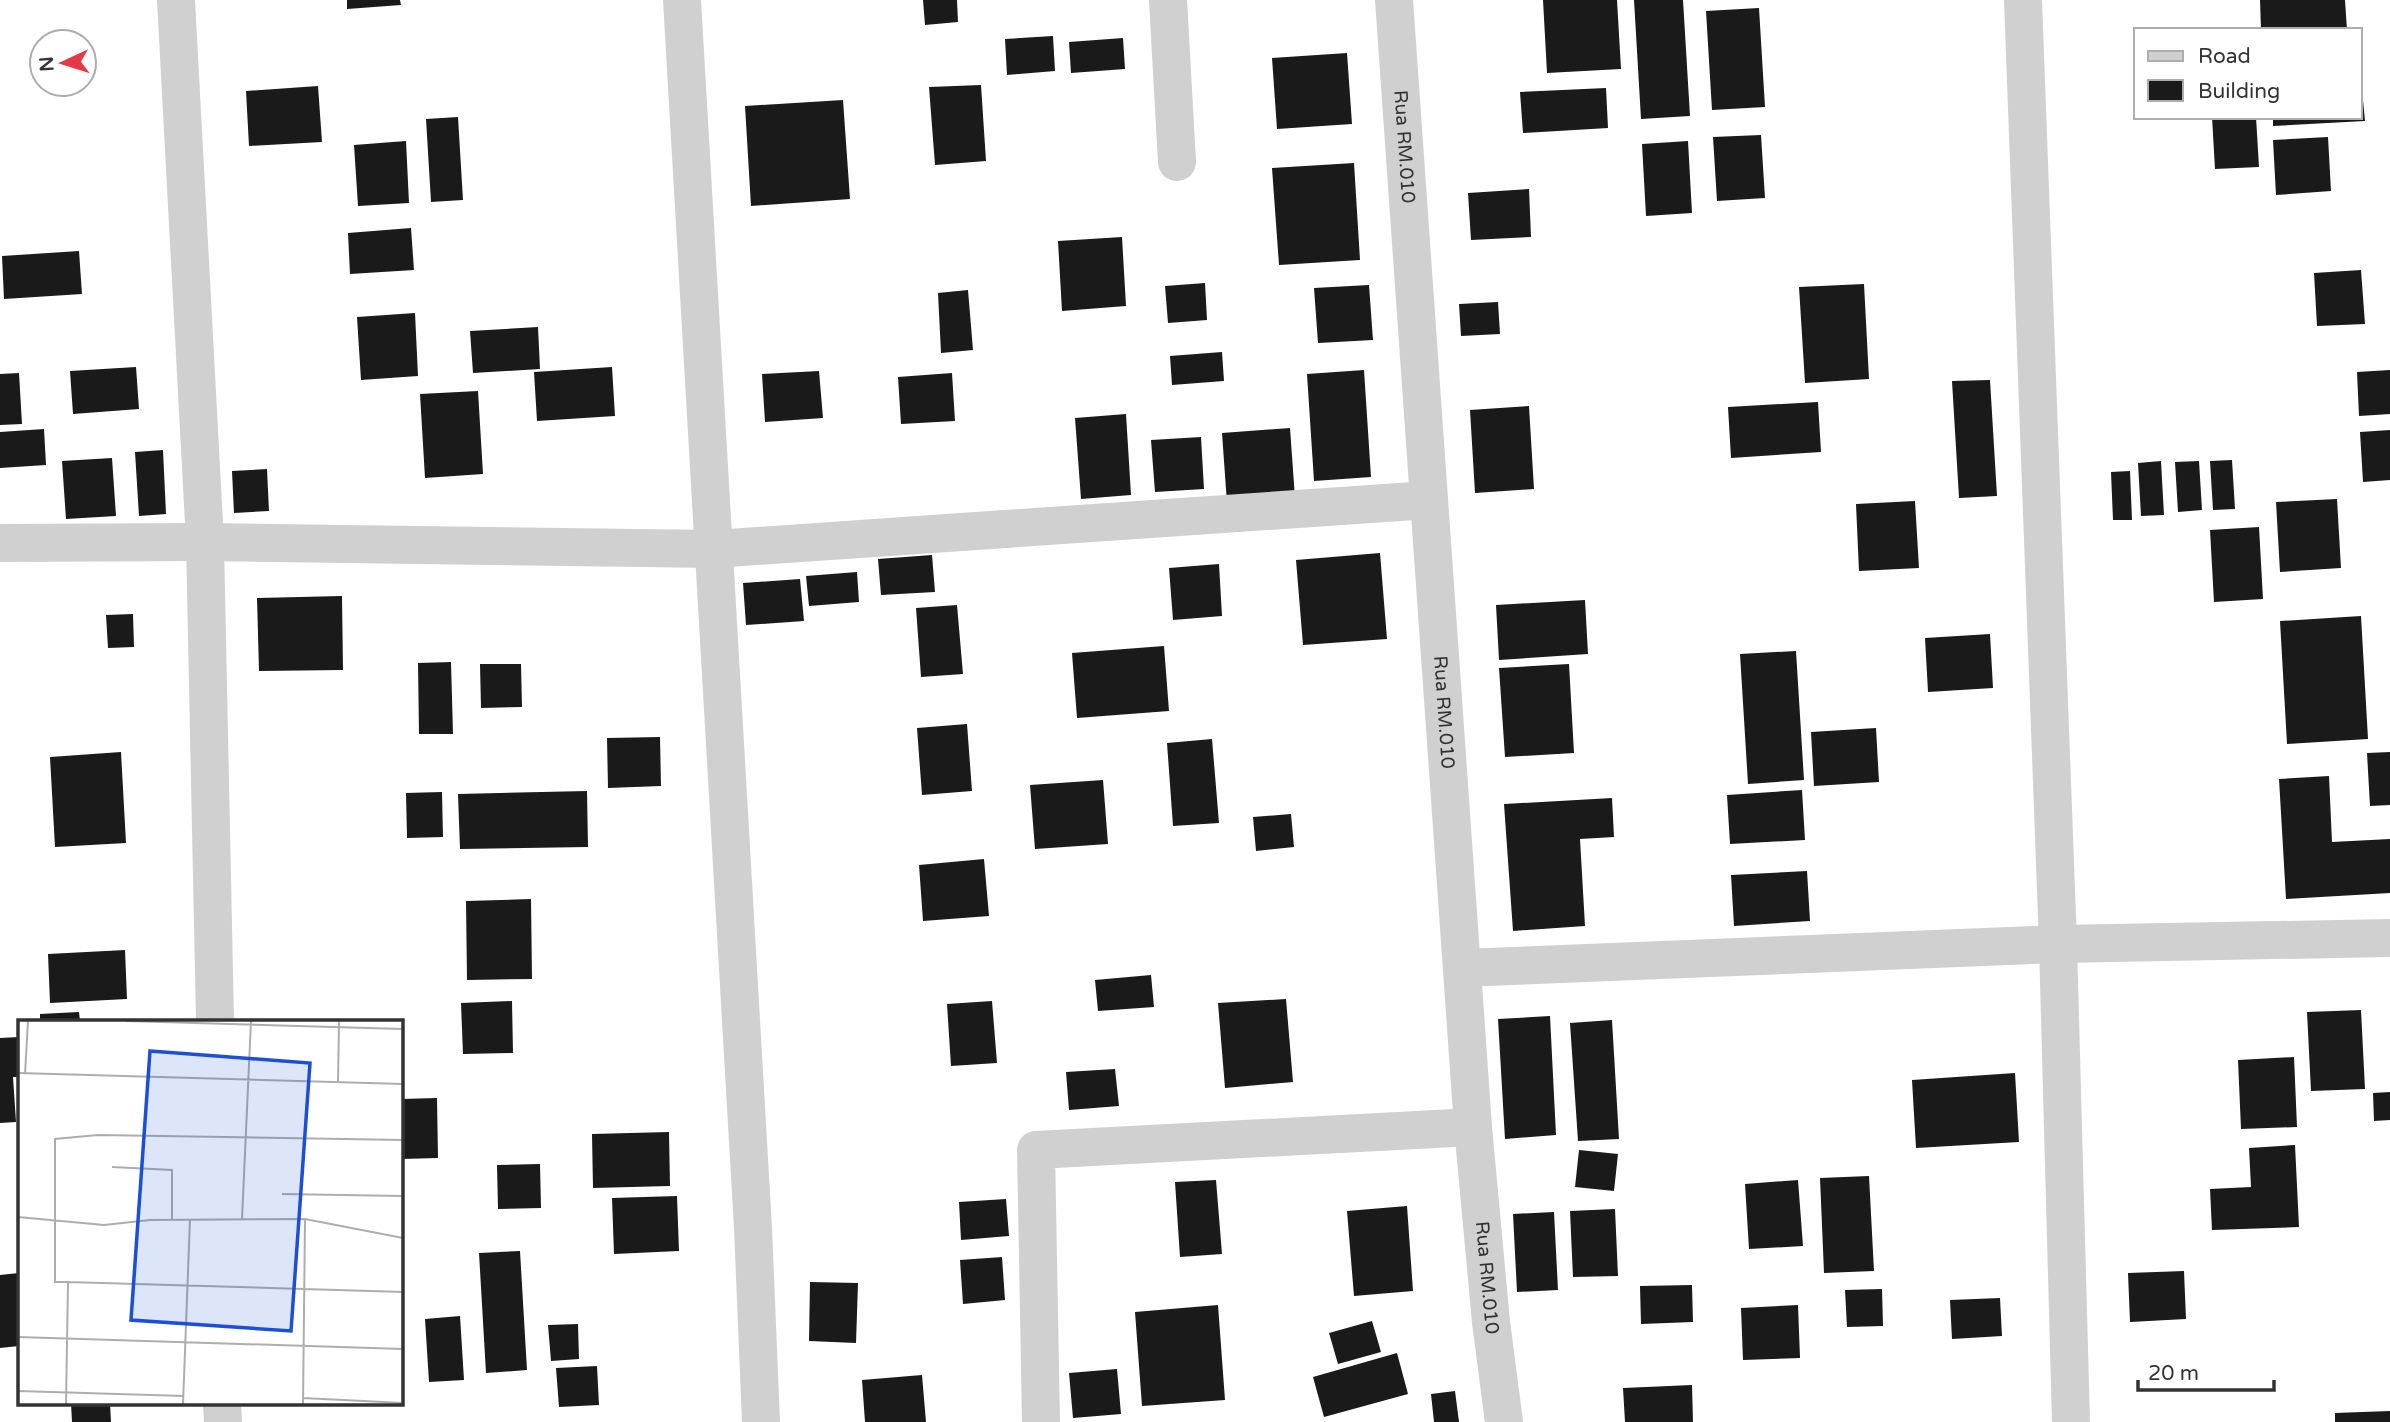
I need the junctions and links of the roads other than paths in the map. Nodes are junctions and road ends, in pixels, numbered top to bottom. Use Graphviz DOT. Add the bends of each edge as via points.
graph roads {
  1 [pos="176,0"];
  2 [pos="681,0"];
  3 [pos="1168,0"];
  4 [pos="1394,0"];
  5 [pos="2023,0"];
  6 [pos="1177,162"];
  7 [pos="1429,500"];
  8 [pos="205,542"];
  9 [pos="0,543"];
  10 [pos="714,549"];
  11 [pos="2390,938"];
  12 [pos="2058,944"];
  13 [pos="1462,968"];
  14 [pos="215,1020"];
  15 [pos="1473,1127"];
  16 [pos="222,1404"];
  17 [pos="223,1422"];
  18 [pos="761,1422"];
  19 [pos="1041,1422"];
  20 [pos="1504,1422"];
  21 [pos="2071,1422"];
  1 -- 8 [label="street"];
  2 -- 10 [label="street"];
  3 -- 6 [label="street"];
  4 -- 7 [label="street, Rua RM.010"];
  5 -- 12 [label="street"];
  7 -- 10 [label="street"];
  7 -- 13 [label="street, Rua RM.010"];
  8 -- 9 [label="street"];
  8 -- 10 [label="street"];
  8 -- 14 [label="street"];
  10 -- 18 [label="street"];
  11 -- 12 [label="street"];
  12 -- 13 [label="street"];
  12 -- 21 [label="street"];
  13 -- 15 [label="street, Rua RM.010"];
  15 -- 19 [label="street" via="1036,1150"];
  15 -- 20 [label="street, Rua RM.010"];
  16 -- 17 [label="street"];
}
